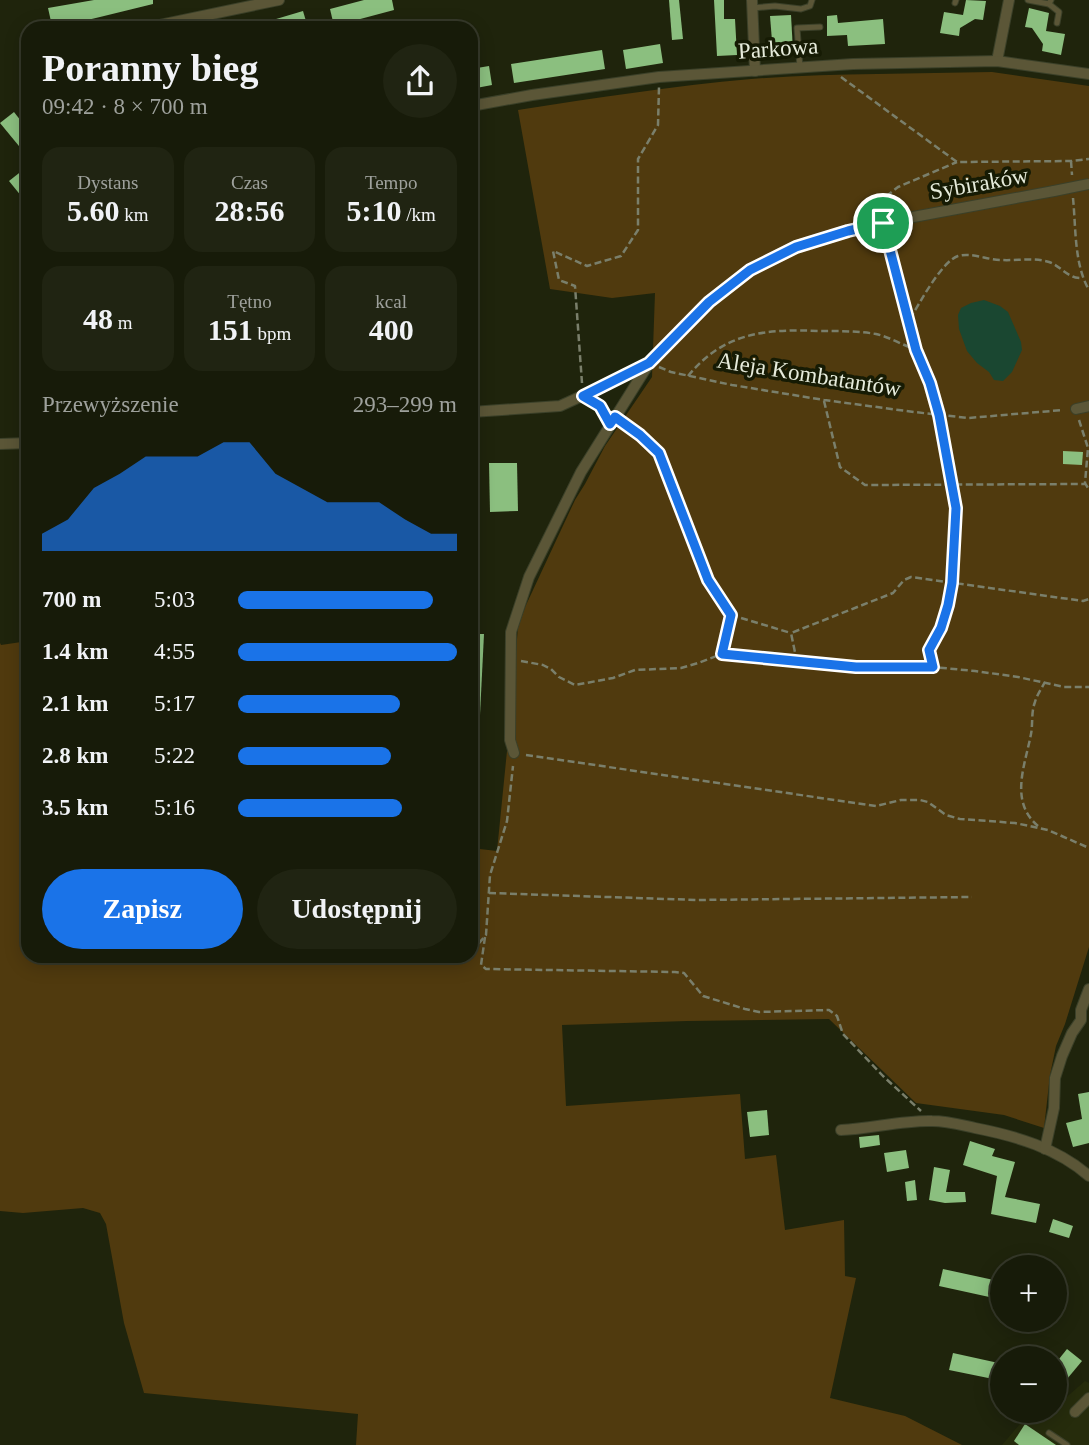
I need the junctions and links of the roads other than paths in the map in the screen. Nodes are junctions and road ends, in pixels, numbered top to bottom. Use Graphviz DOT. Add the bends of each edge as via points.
graph roads {
  1 [pos="279,0"];
  2 [pos="812,0"];
  3 [pos="1009,0"];
  4 [pos="1028,0"];
  5 [pos="1050,2"];
  6 [pos="752,4"];
  7 [pos="178,21"];
  8 [pos="1057,23"];
  9 [pos="820,27"];
  10 [pos="997,61"];
  11 [pos="800,68"];
  12 [pos="755,71"];
  13 [pos="1089,74"];
  14 [pos="478,105"];
  15 [pos="1089,184"];
  16 [pos="649,363"];
  17 [pos="583,396"];
  18 [pos="1089,406"];
  19 [pos="1076,409"];
  20 [pos="478,412"];
  21 [pos="613,421"];
  22 [pos="21,443"];
  23 [pos="0,444"];
  24 [pos="514,753"];
  25 [pos="1089,989"];
  26 [pos="1085,1020"];
  27 [pos="841,1130"];
  28 [pos="1045,1149"];
  29 [pos="1089,1176"];
  30 [pos="1089,1398"];
  31 [pos="1075,1412"];
  32 [pos="1049,1433"];
  33 [pos="1067,1445"];
  1 -- 7 [label="street"];
  2 -- 6 [label="lane" via="802,9"];
  3 -- 10 [label="street"];
  4 -- 5 [label="lane"];
  5 -- 8 [label="lane" via="1059,12"];
  6 -- 12 [label="street"];
  9 -- 11 [label="lane" via="797,28"];
  10 -- 11 [label="street, Parkowa"];
  10 -- 13 [label="street, Parkowa"];
  11 -- 12 [label="street, Parkowa"];
  12 -- 14 [label="street, Parkowa" via="659,77"];
  15 -- 16 [label="street, Sybiraków, bridge" via="883,223 796,247 750,270 709,302"];
  16 -- 17 [label="street, Sybiraków"];
  16 -- 21 [label="street"];
  17 -- 20 [label="street, Sybiraków" via="560,406"];
  17 -- 21 [label="street"];
  18 -- 19 [label="street"];
  21 -- 24 [label="street" via="581,472 529,577 511,632 510,740"];
  22 -- 23 [label="street"];
  25 -- 26 [label="street" via="1081,1010"];
  26 -- 28 [label="street" via="1072,1033 1055,1078"];
  27 -- 28 [label="street" via="946,1122 1008,1135"];
  28 -- 29 [label="street"];
  30 -- 31 [label="street"];
  32 -- 33 [label="lane"];
}
